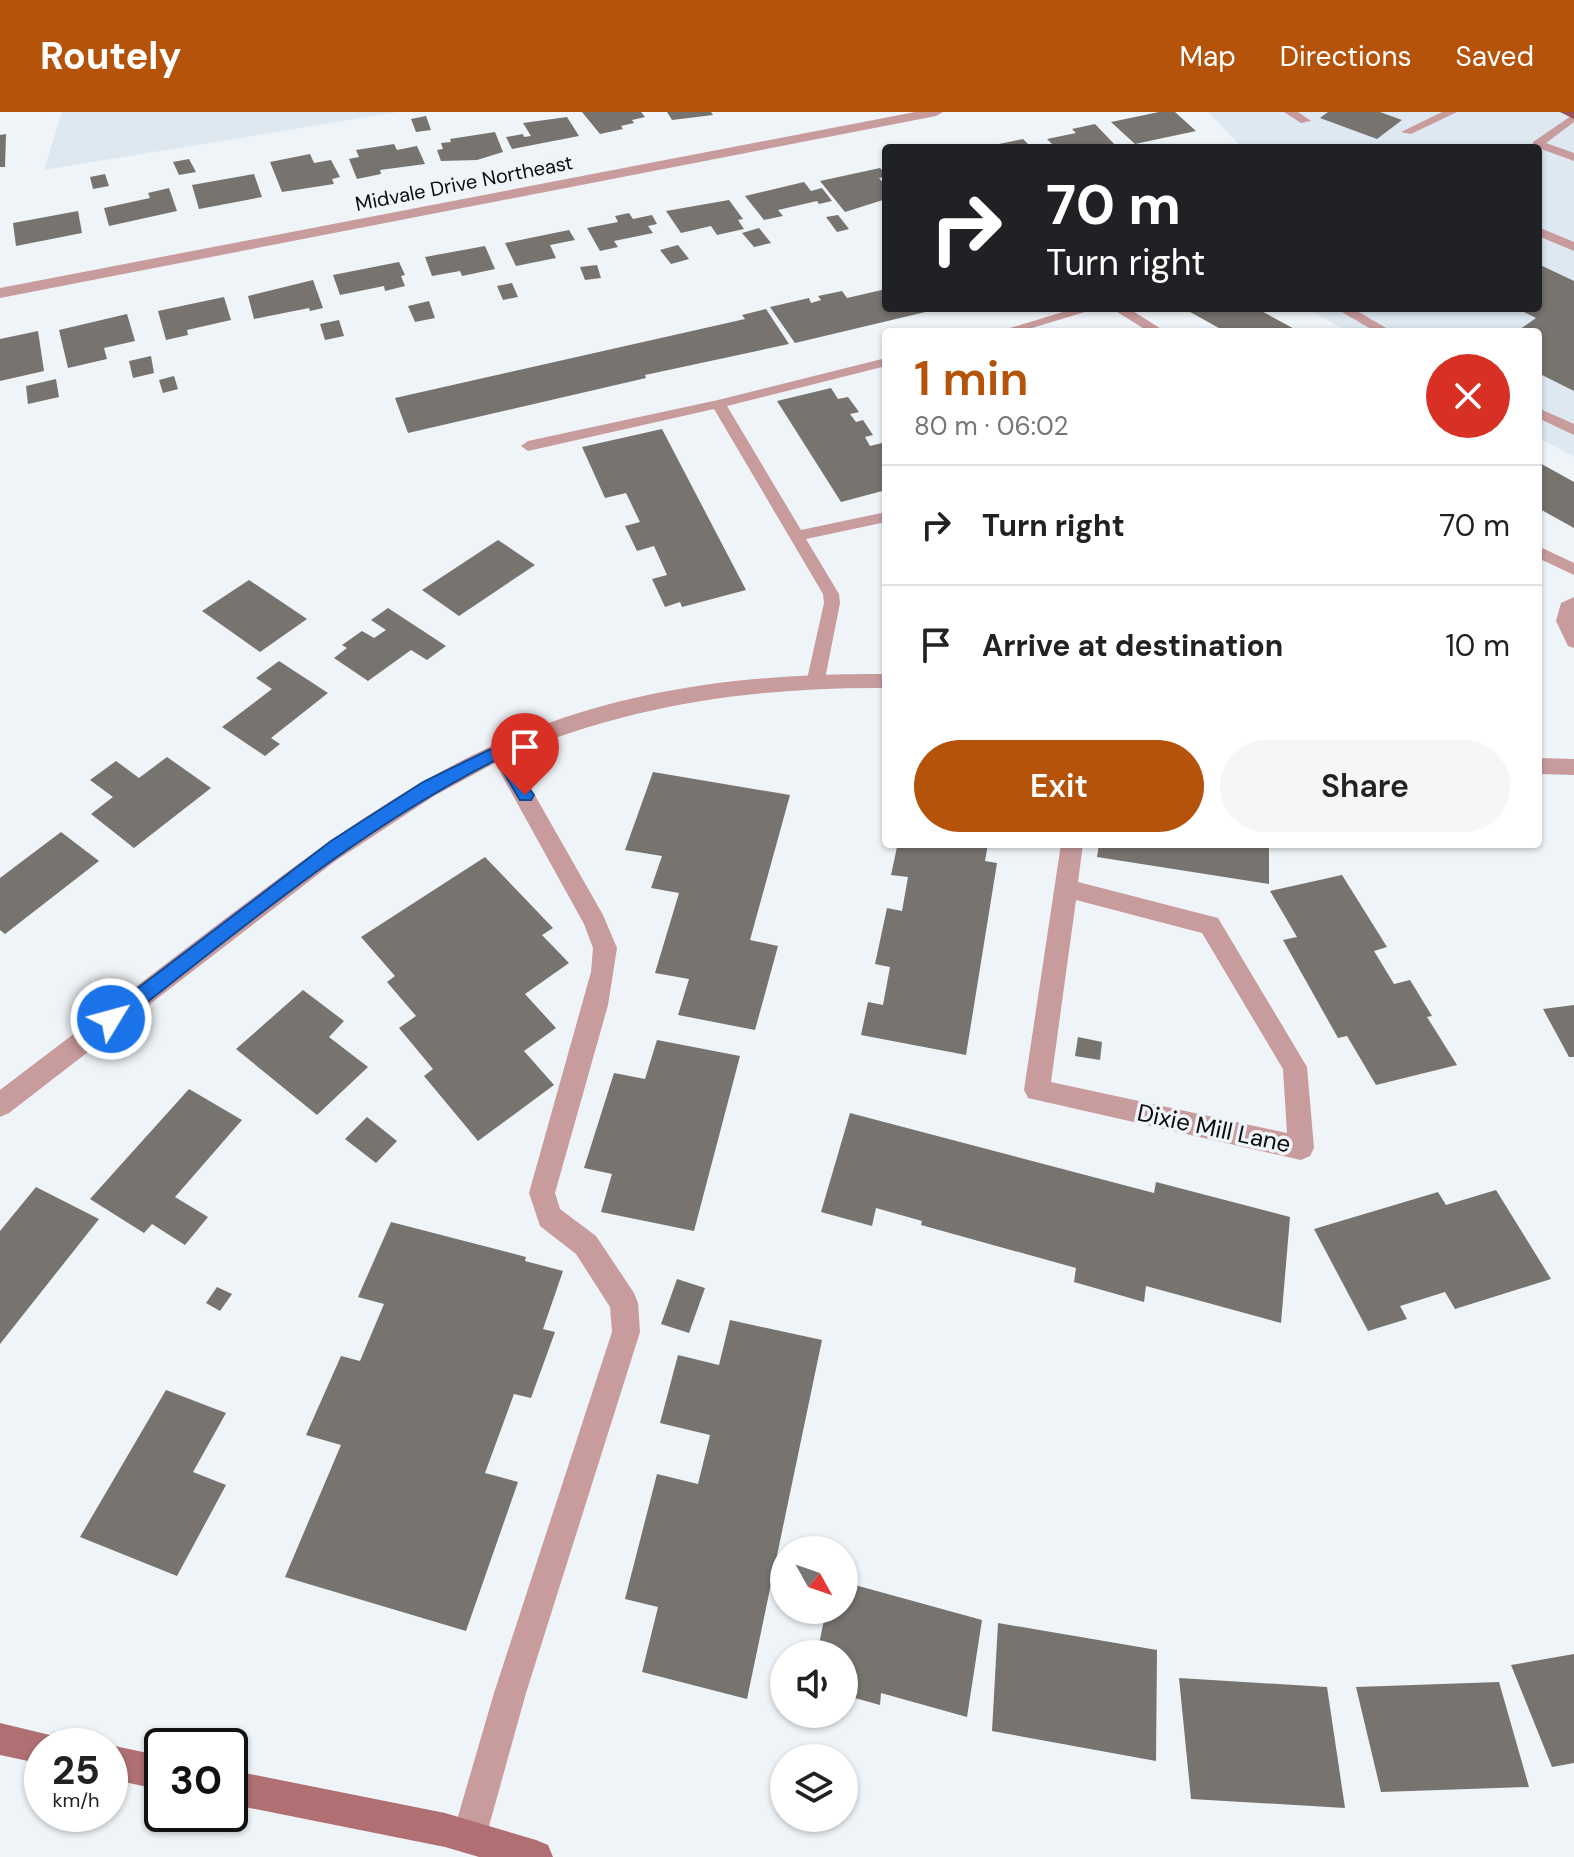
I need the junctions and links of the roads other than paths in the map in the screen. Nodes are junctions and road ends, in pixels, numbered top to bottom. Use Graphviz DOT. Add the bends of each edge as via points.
graph roads {
  1 [pos="936,112"];
  2 [pos="1290,112"];
  3 [pos="1451,112"];
  4 [pos="1567,112"];
  5 [pos="1574,116"];
  6 [pos="1305,121"];
  7 [pos="1407,132"];
  8 [pos="1537,144"];
  9 [pos="1542,146"];
  10 [pos="1574,157"];
  11 [pos="1542,233"];
  12 [pos="1574,247"];
  13 [pos="0,293"];
  14 [pos="1076,312"];
  15 [pos="1125,312"];
  16 [pos="1349,312"];
  17 [pos="1018,328"];
  18 [pos="1152,328"];
  19 [pos="1379,328"];
  20 [pos="882,363"];
  21 [pos="718,404"];
  22 [pos="1542,414"];
  23 [pos="1574,430"];
  24 [pos="528,446"];
  25 [pos="882,518"];
  26 [pos="797,536"];
  27 [pos="1542,553"];
  28 [pos="1574,570"];
  29 [pos="1574,603"];
  30 [pos="1574,642"];
  31 [pos="816,679"];
  32 [pos="882,681"];
  33 [pos="499,751"];
  34 [pos="1542,766"];
  35 [pos="1574,767"];
  36 [pos="1071,848"];
  37 [pos="1066,888"];
  38 [pos="4,1096"];
  39 [pos="0,1739"];
  40 [pos="24,1744"];
  41 [pos="248,1791"];
  42 [pos="469,1837"];
  43 [pos="536,1857"];
  1 -- 13 [label="street, Midvale Drive Northeast"];
  2 -- 6 [label="lane"];
  3 -- 7 [label="lane"];
  4 -- 5 [label="main road"];
  5 -- 8 [label="lane"];
  9 -- 10 [label="lane"];
  11 -- 12 [label="lane"];
  14 -- 17 [label="lane"];
  15 -- 18 [label="lane"];
  16 -- 19 [label="lane"];
  20 -- 21 [label="lane"];
  21 -- 24 [label="lane"];
  21 -- 26 [label="lane"];
  22 -- 23 [label="lane"];
  25 -- 26 [label="lane"];
  26 -- 31 [label="lane" via="831,594"];
  27 -- 28 [label="lane"];
  29 -- 30 [label="lane" via="1567,607 1564,621"];
  31 -- 32 [label="street"];
  31 -- 33 [label="street" via="642,703"];
  33 -- 38 [label="street" via="337,845"];
  33 -- 42 [label="street" via="605,948 596,1005 542,1193 549,1217 586,1245 624,1303 626,1332"];
  34 -- 35 [label="street"];
  36 -- 37 [label="street, Dixie Mill Lane"];
  37 -- 37 [label="street, Dixie Mill Lane" via="1037,1090 1301,1148 1295,1067 1210,925"];
  39 -- 40 [label="street"];
  41 -- 42 [label="street"];
  42 -- 43 [label="street"];
}
